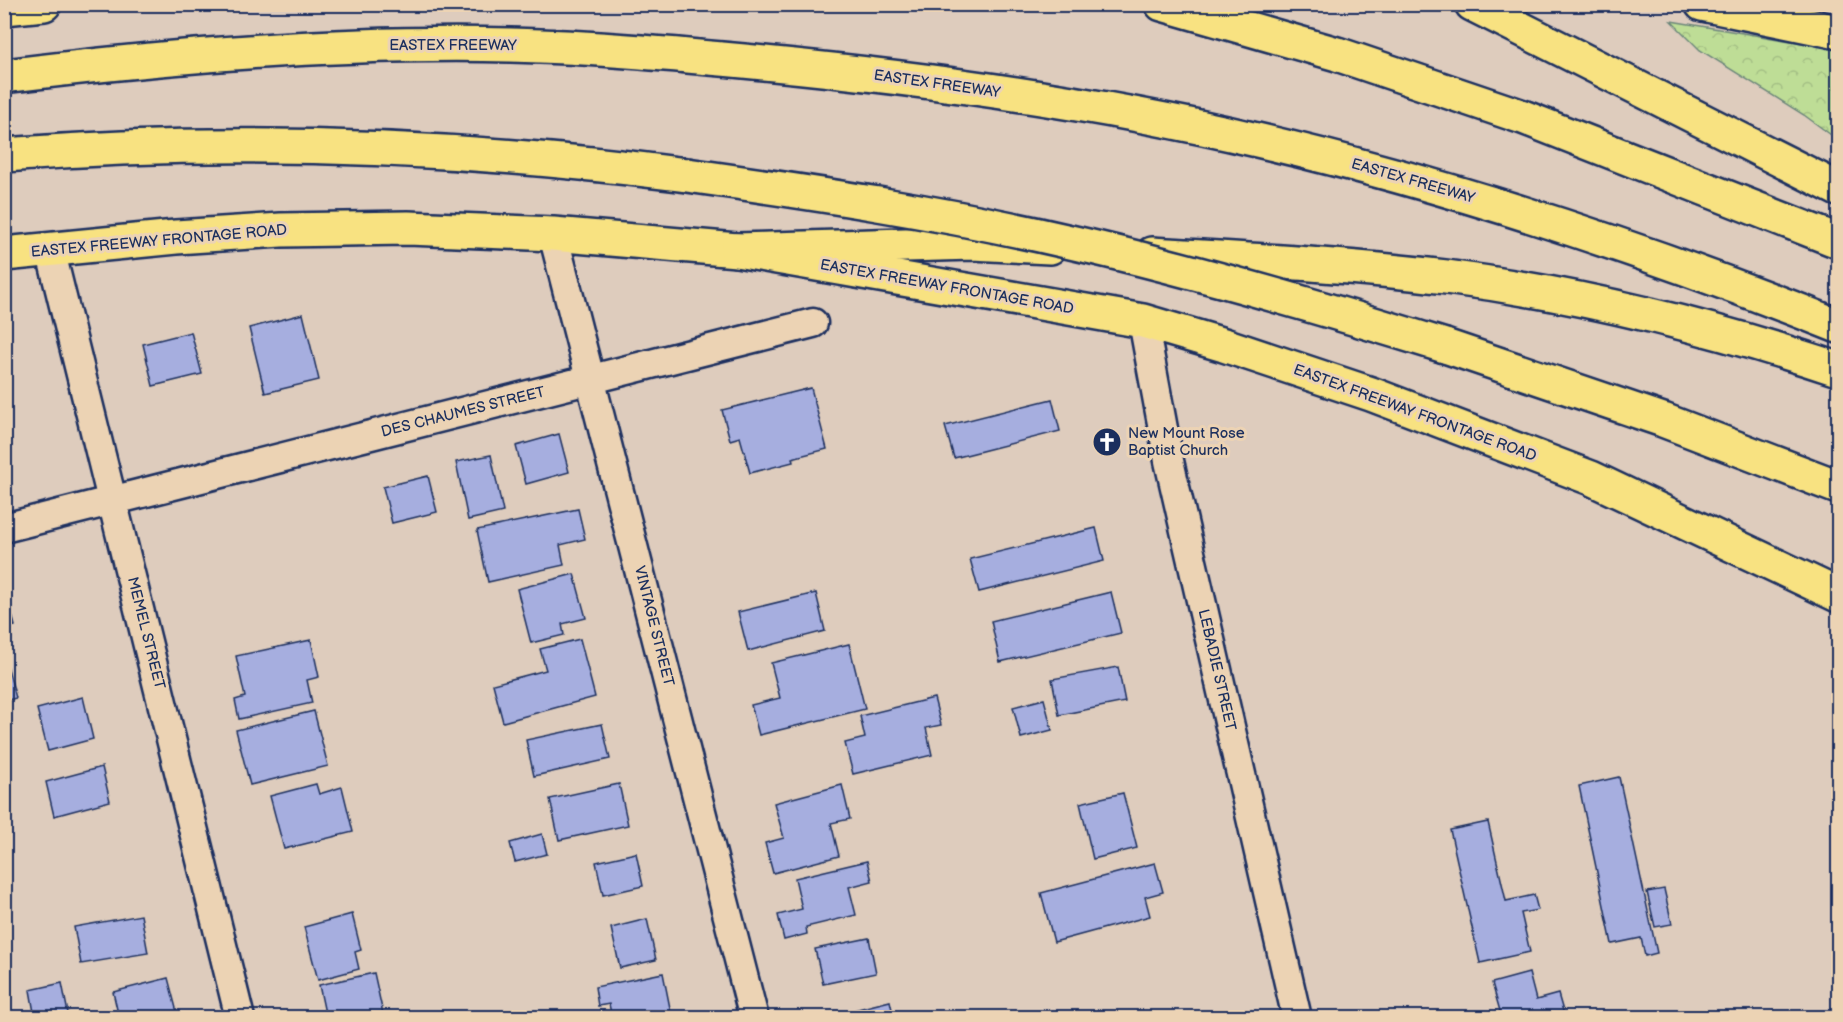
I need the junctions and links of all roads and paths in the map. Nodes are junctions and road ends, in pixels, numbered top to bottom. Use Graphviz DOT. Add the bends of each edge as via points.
graph roads {
  1 [pos="44,4"];
  2 [pos="1162,4"];
  3 [pos="1472,4"];
  4 [pos="1702,4"];
  5 [pos="4,8"];
  6 [pos="1839,32"];
  7 [pos="4,76"];
  8 [pos="4,155"];
  9 [pos="1839,189"];
  10 [pos="553,234"];
  11 [pos="1839,241"];
  12 [pos="50,249"];
  13 [pos="737,250"];
  14 [pos="4,254"];
  15 [pos="1143,321"];
  16 [pos="813,323"];
  17 [pos="1839,326"];
  18 [pos="1839,369"];
  19 [pos="592,379"];
  20 [pos="1839,487"];
  21 [pos="113,501"];
  22 [pos="4,528"];
  23 [pos="1839,595"];
  24 [pos="240,1017"];
  25 [pos="754,1017"];
  26 [pos="1297,1017"];
  1 -- 5 [label="main road"];
  2 -- 11 [label="main road" via="1337,54 1523,117"];
  3 -- 9 [label="main road"];
  4 -- 6 [label="main road"];
  7 -- 17 [label="main road, EASTEX FREEWAY" via="108,63 262,52 390,45 510,45 649,52 921,81 1141,116 1371,168 1562,226"];
  8 -- 20 [label="main road, bridge" via="162,146 342,146 520,156 687,175 914,210 1064,240 1276,294 1663,420"];
  10 -- 12 [label="main road, EASTEX FREEWAY FRONTAGE ROAD" via="408,228 280,231"];
  10 -- 13 [label="main road, EASTEX FREEWAY FRONTAGE ROAD"];
  10 -- 19 [label="street, VINTAGE STREET"];
  12 -- 14 [label="main road, EASTEX FREEWAY FRONTAGE ROAD"];
  12 -- 21 [label="street, MEMEL STREET"];
  13 -- 15 [label="main road, EASTEX FREEWAY FRONTAGE ROAD"];
  13 -- 18 [label="main road" via="972,243 1336,266 1446,277 1677,322"];
  15 -- 23 [label="main road, EASTEX FREEWAY FRONTAGE ROAD" via="1371,394 1591,478"];
  15 -- 26 [label="street, LEBADIE STREET" via="1169,461"];
  16 -- 19 [label="street, DES CHAUMES STREET"];
  19 -- 21 [label="street, DES CHAUMES STREET"];
  19 -- 25 [label="street, VINTAGE STREET"];
  21 -- 22 [label="street, DES CHAUMES STREET"];
  21 -- 24 [label="street, MEMEL STREET"];
}
